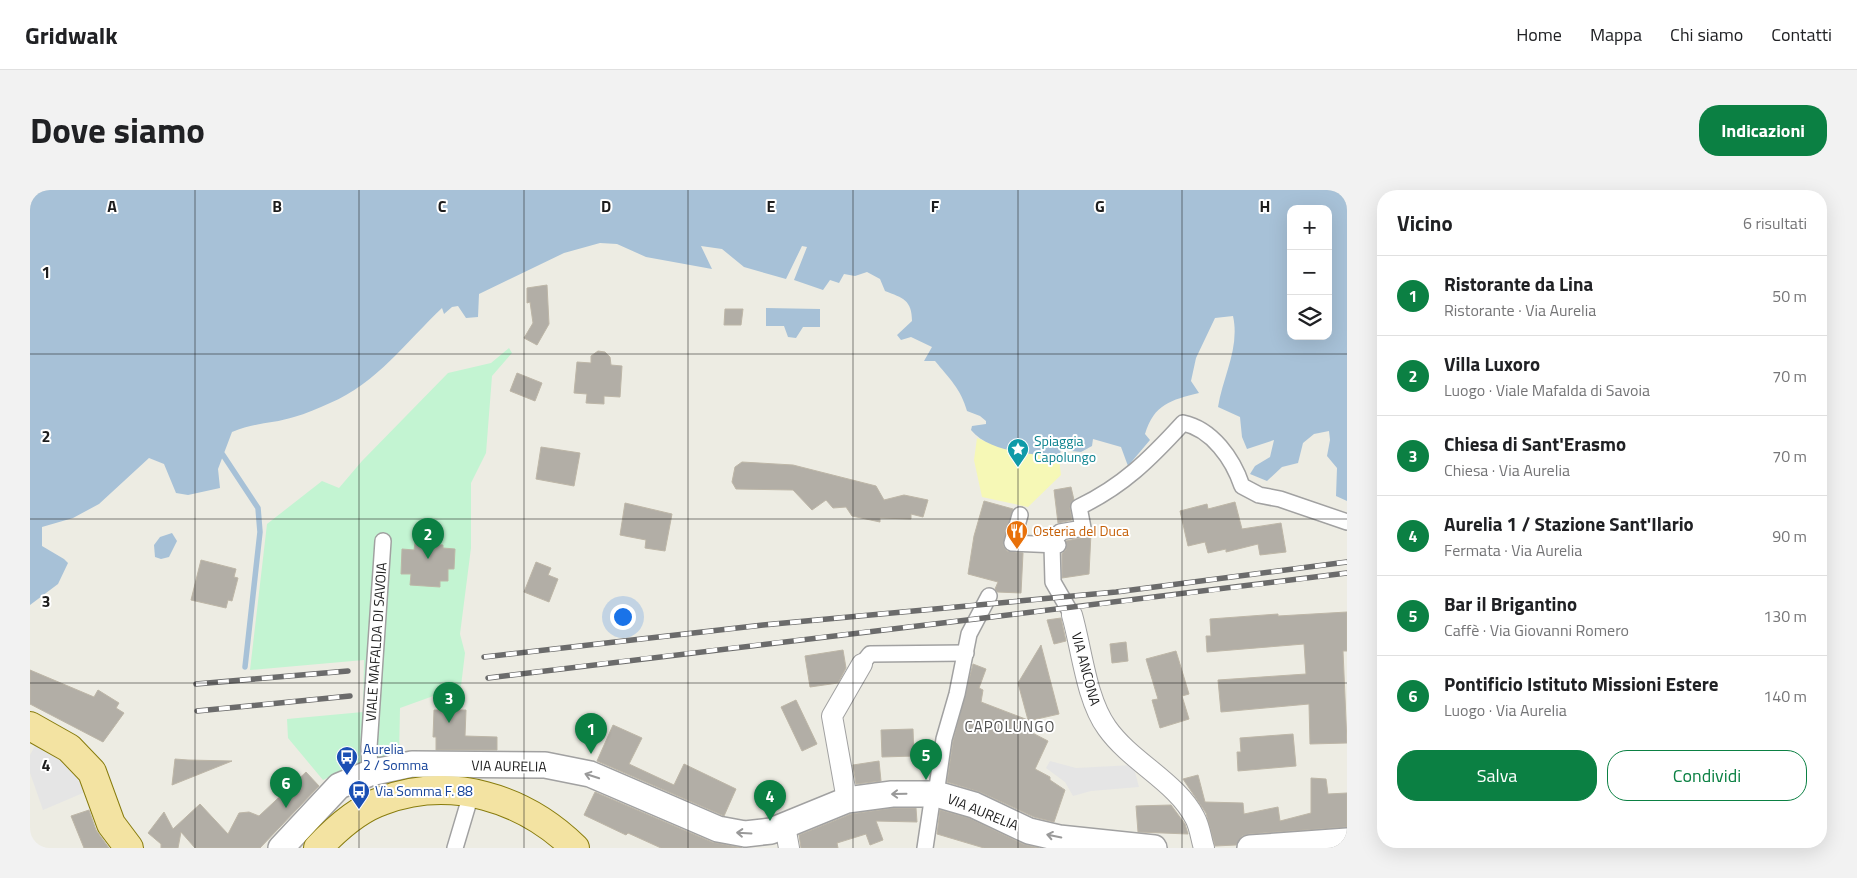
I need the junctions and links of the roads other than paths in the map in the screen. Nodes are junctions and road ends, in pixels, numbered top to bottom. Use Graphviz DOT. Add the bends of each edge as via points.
graph roads {
  1 [pos="1020,514"];
  2 [pos="1347,522"];
  3 [pos="383,541"];
  4 [pos="1057,542"];
  5 [pos="989,596"];
  6 [pos="1072,615"];
  7 [pos="966,653"];
  8 [pos="862,664"];
  9 [pos="30,726"];
  10 [pos="370,773"];
  11 [pos="472,791"];
  12 [pos="934,794"];
  13 [pos="847,800"];
  14 [pos="787,837"];
  15 [pos="1347,841"];
  16 [pos="129,848"];
  17 [pos="281,848"];
  18 [pos="318,848"];
  19 [pos="455,848"];
  20 [pos="575,848"];
  21 [pos="925,848"];
  22 [pos="1154,848"];
  23 [pos="1204,848"];
  24 [pos="1250,848"];
  1 -- 4 [label="street" via="1012,542"];
  2 -- 4 [label="street" via="1259,495 1242,486 1236,468 1213,439 1196,426 1183,423 1128,479 1079,507 1083,528 1060,532"];
  3 -- 10 [label="street, VIALE MAFALDA DI SAVOIA"];
  4 -- 6 [label="street, VIA ANCONA" via="1053,582"];
  5 -- 7 [label="street" via="969,634"];
  6 -- 23 [label="street, VIA ANCONA" via="1089,688 1099,714 1119,743 1181,800 1195,818"];
  7 -- 8 [label="street" via="870,654"];
  7 -- 12 [label="street"];
  8 -- 13 [label="street" via="832,716"];
  9 -- 16 [label="main road" via="69,748 92,772 111,824"];
  14 -- 10 [label="street, VIA AURELIA, one-way" via="771,831 745,834 718,829 590,774 546,765 412,764"];
  10 -- 17 [label="street, VIA AURELIA" via="339,786"];
  11 -- 18 [label="main road" via="425,791 382,801 351,818"];
  11 -- 19 [label="street"];
  11 -- 20 [label="main road" via="533,815"];
  12 -- 13 [label="street, VIA AURELIA, one-way" via="892,794"];
  12 -- 21 [label="street"];
  22 -- 12 [label="street, VIA AURELIA, one-way" via="1059,838 1029,831 974,805"];
  13 -- 14 [label="street, VIA AURELIA"];
  15 -- 24 [label="street"];
}
